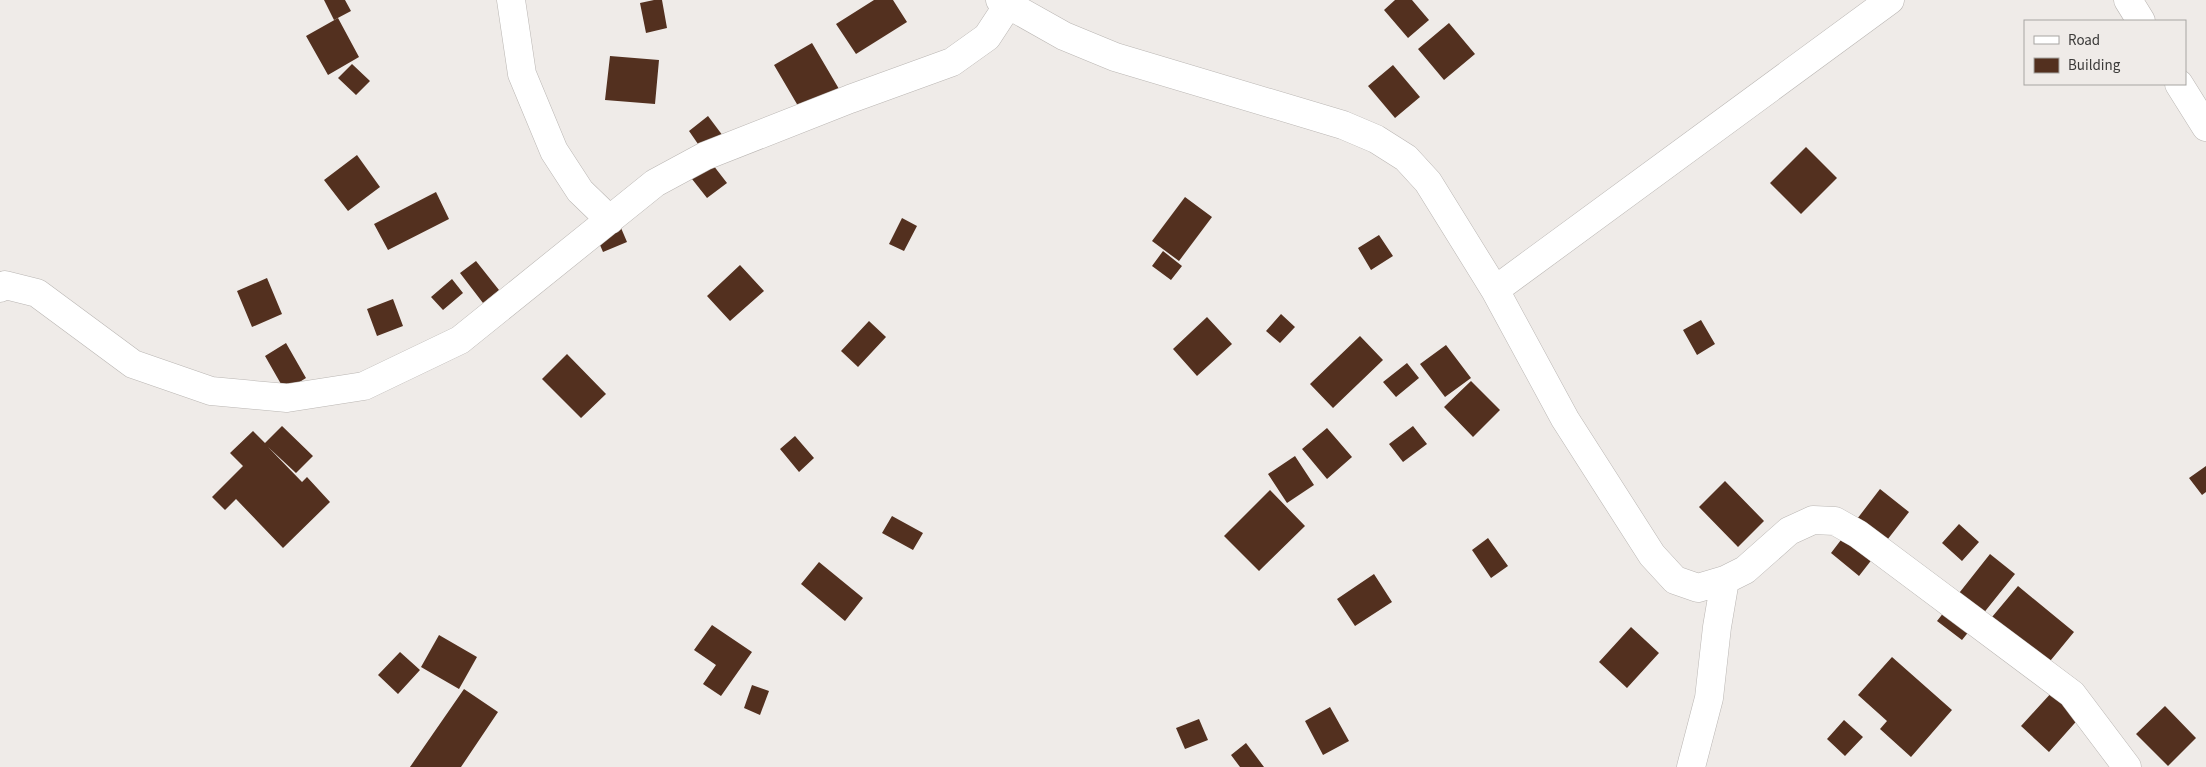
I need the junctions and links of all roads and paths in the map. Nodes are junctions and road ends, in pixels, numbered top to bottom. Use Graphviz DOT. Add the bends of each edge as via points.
graph roads {
  1 [pos="511,0"];
  2 [pos="1890,0"];
  3 [pos="2128,0"];
  4 [pos="1004,3"];
  5 [pos="2140,20"];
  6 [pos="2180,85"];
  7 [pos="2206,127"];
  8 [pos="610,220"];
  9 [pos="0,288"];
  10 [pos="1495,290"];
  11 [pos="1725,580"];
  12 [pos="1691,767"];
  13 [pos="2127,767"];
  1 -- 8 [label="street" via="522,74 554,151 580,191"];
  2 -- 10 [label="street"];
  3 -- 5 [label="street"];
  4 -- 8 [label="street" via="987,37 952,62 706,156 655,183"];
  4 -- 10 [label="street" via="1064,36 1115,57 1342,125 1376,139 1406,158 1428,182"];
  6 -- 7 [label="street"];
  8 -- 9 [label="street" via="460,340 364,386 287,398 211,391 133,364 37,293 5,285"];
  10 -- 11 [label="street" via="1565,419 1652,555 1675,580 1698,588"];
  11 -- 12 [label="street" via="1716,627 1710,698"];
  11 -- 13 [label="street" via="1745,570 1789,531 1813,520 1835,521 1858,534 2072,694"];
}
